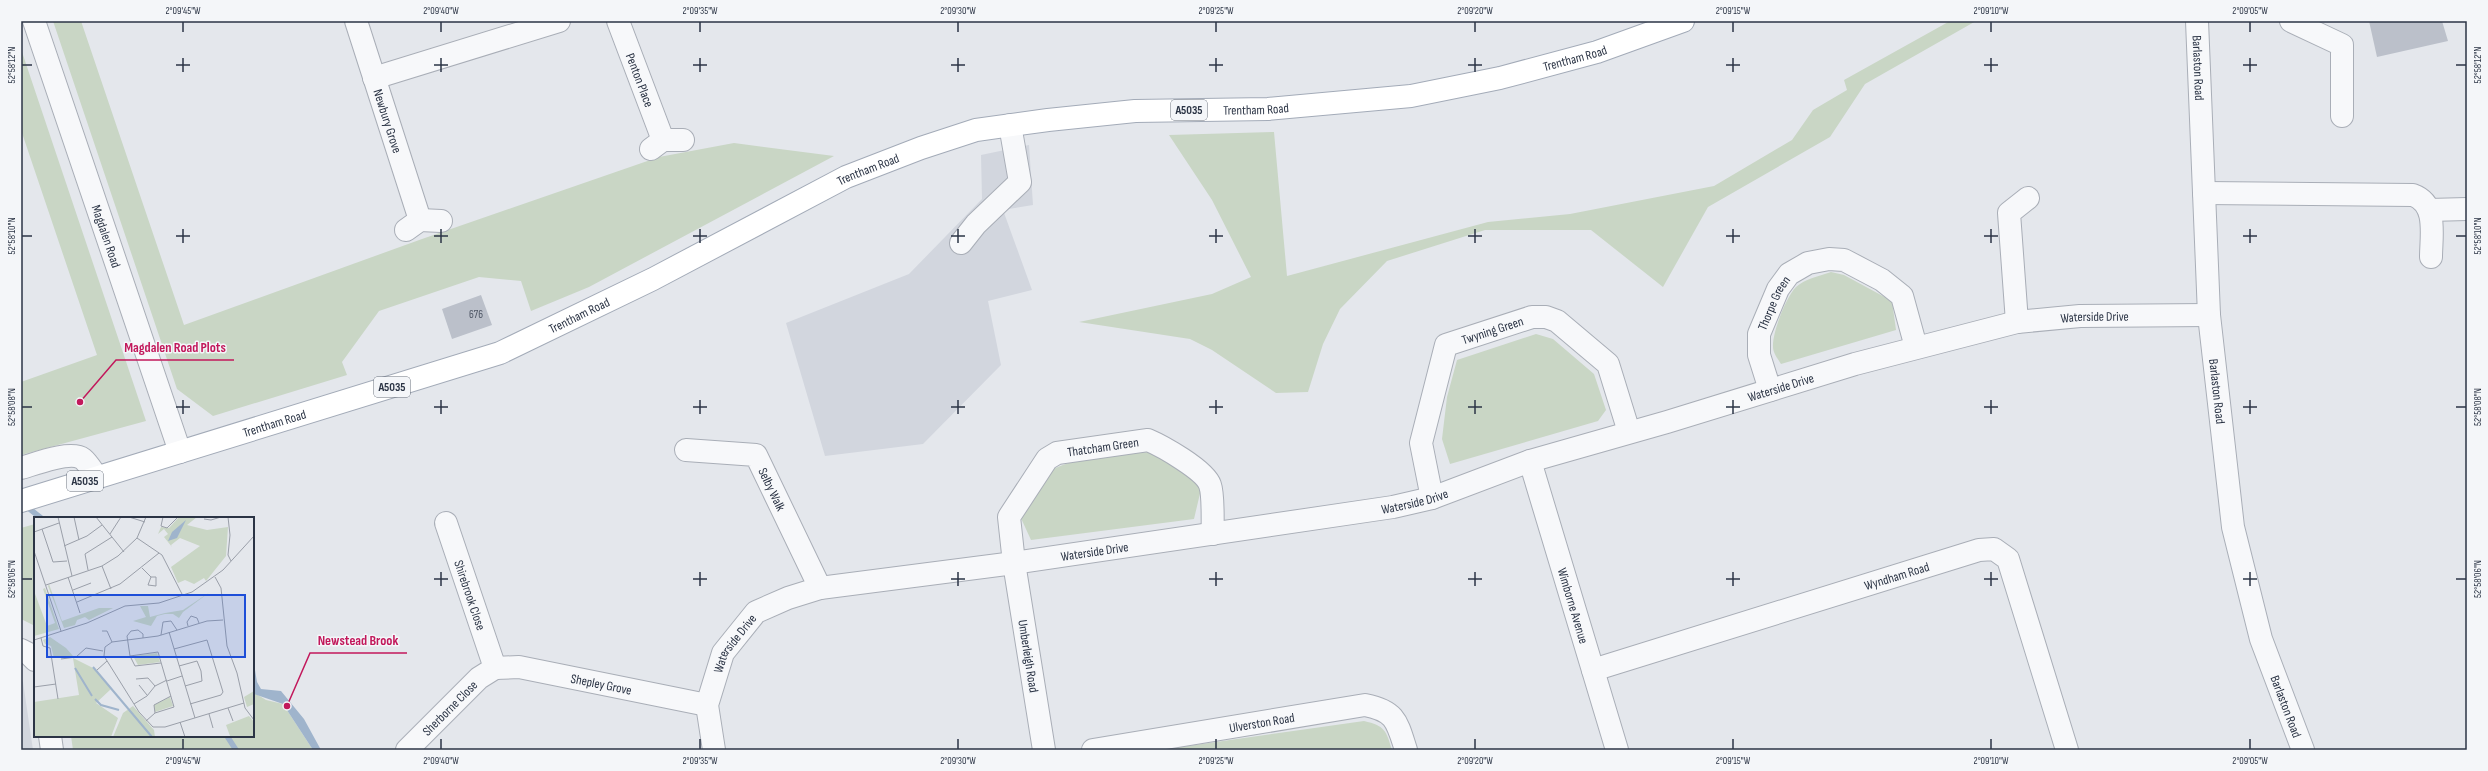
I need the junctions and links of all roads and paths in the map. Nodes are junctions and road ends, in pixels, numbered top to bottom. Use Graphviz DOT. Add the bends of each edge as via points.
graph roads {
  1 [pos="34,21"];
  2 [pos="356,21"];
  3 [pos="559,21"];
  4 [pos="618,21"];
  5 [pos="1683,21"];
  6 [pos="2197,21"];
  7 [pos="2291,21"];
  8 [pos="374,78"];
  9 [pos="2342,116"];
  10 [pos="1010,125"];
  11 [pos="666,143"];
  12 [pos="2204,193"];
  13 [pos="2028,198"];
  14 [pos="2467,209"];
  15 [pos="2430,210"];
  16 [pos="422,224"];
  17 [pos="961,243"];
  18 [pos="2431,257"];
  19 [pos="2209,315"];
  20 [pos="2017,322"];
  21 [pos="1916,347"];
  22 [pos="1770,390"];
  23 [pos="1629,432"];
  24 [pos="686,450"];
  25 [pos="180,452"];
  26 [pos="1530,461"];
  27 [pos="21,468"];
  28 [pos="96,477"];
  29 [pos="1432,498"];
  30 [pos="30,499"];
  31 [pos="446,522"];
  32 [pos="1213,534"];
  33 [pos="1014,563"];
  34 [pos="820,588"];
  35 [pos="21,650"];
  36 [pos="34,659"];
  37 [pos="495,668"];
  38 [pos="1593,670"];
  39 [pos="707,705"];
  40 [pos="50,737"];
  41 [pos="52,750"];
  42 [pos="407,750"];
  43 [pos="714,750"];
  44 [pos="1044,750"];
  45 [pos="1093,750"];
  46 [pos="1406,750"];
  47 [pos="1617,750"];
  48 [pos="2067,750"];
  49 [pos="2303,750"];
  1 -- 25 [label="street, Magdalen Road"];
  2 -- 8 [label="street, Newbury Grove"];
  3 -- 8 [label="street"];
  4 -- 11 [label="street, Penton Place"];
  5 -- 10 [label="main road, Trentham Road / A5035" via="1596,52 1500,78 1410,96 1268,109 1135,111"];
  6 -- 12 [label="street, Barlaston Road"];
  7 -- 9 [label="street" via="2342,45"];
  8 -- 16 [label="street, Newbury Grove"];
  10 -- 17 [label="street" via="1020,182 976,224"];
  10 -- 25 [label="main road, Trentham Road / A5035" via="976,130 928,145 846,177 653,279 500,353"];
  12 -- 15 [label="street" via="2408,194 2423,200"];
  12 -- 19 [label="street, Barlaston Road"];
  13 -- 20 [label="street" via="2009,213"];
  14 -- 15 [label="street"];
  15 -- 18 [label="street"];
  19 -- 20 [label="street, Waterside Drive" via="2080,316"];
  19 -- 49 [label="street, Barlaston Road" via="2233,527 2261,639"];
  20 -- 21 [label="street, Waterside Drive"];
  21 -- 22 [label="street, Waterside Drive"];
  21 -- 22 [label="street, Thorpe Green" via="1902,296 1882,280 1844,260 1829,259 1808,263 1789,274 1778,289 1758,334 1758,355"];
  22 -- 23 [label="street, Waterside Drive"];
  23 -- 26 [label="street, Waterside Drive"];
  23 -- 29 [label="street, Twyning Green" via="1608,364 1558,321 1546,317 1532,317 1459,339 1446,345 1421,443"];
  24 -- 34 [label="street, Selby Walk" via="756,455"];
  25 -- 28 [label="main road, Trentham Road / A5035"];
  26 -- 29 [label="street, Waterside Drive"];
  26 -- 38 [label="street, Wimborne Avenue"];
  27 -- 28 [label="street" via="74,456 83,459"];
  28 -- 30 [label="main road, Trentham Road / A5035"];
  29 -- 32 [label="street, Waterside Drive" via="1393,508"];
  31 -- 37 [label="street, Shirebrook Close"];
  32 -- 33 [label="street, Waterside Drive"];
  32 -- 33 [label="street, Thatcham Green" via="1210,485 1202,474 1160,445 1148,440 1057,453 1047,459 1009,517"];
  33 -- 34 [label="street, Waterside Drive"];
  33 -- 44 [label="street, Umberleigh Road"];
  34 -- 39 [label="street, Waterside Drive" via="756,612 723,654"];
  35 -- 36 [label="street"];
  37 -- 39 [label="street, Shepley Grove" via="519,667"];
  37 -- 42 [label="street, Sherborne Close" via="467,689"];
  38 -- 47 [label="street, Wimborne Avenue"];
  38 -- 48 [label="street, Wyndham Road" via="1979,550 1994,549 2008,559"];
  39 -- 43 [label="street, Waterside Drive"];
  40 -- 41 [label="street"];
  45 -- 46 [label="street, Ulverston Road" via="1365,705 1380,708 1391,714"];
}
